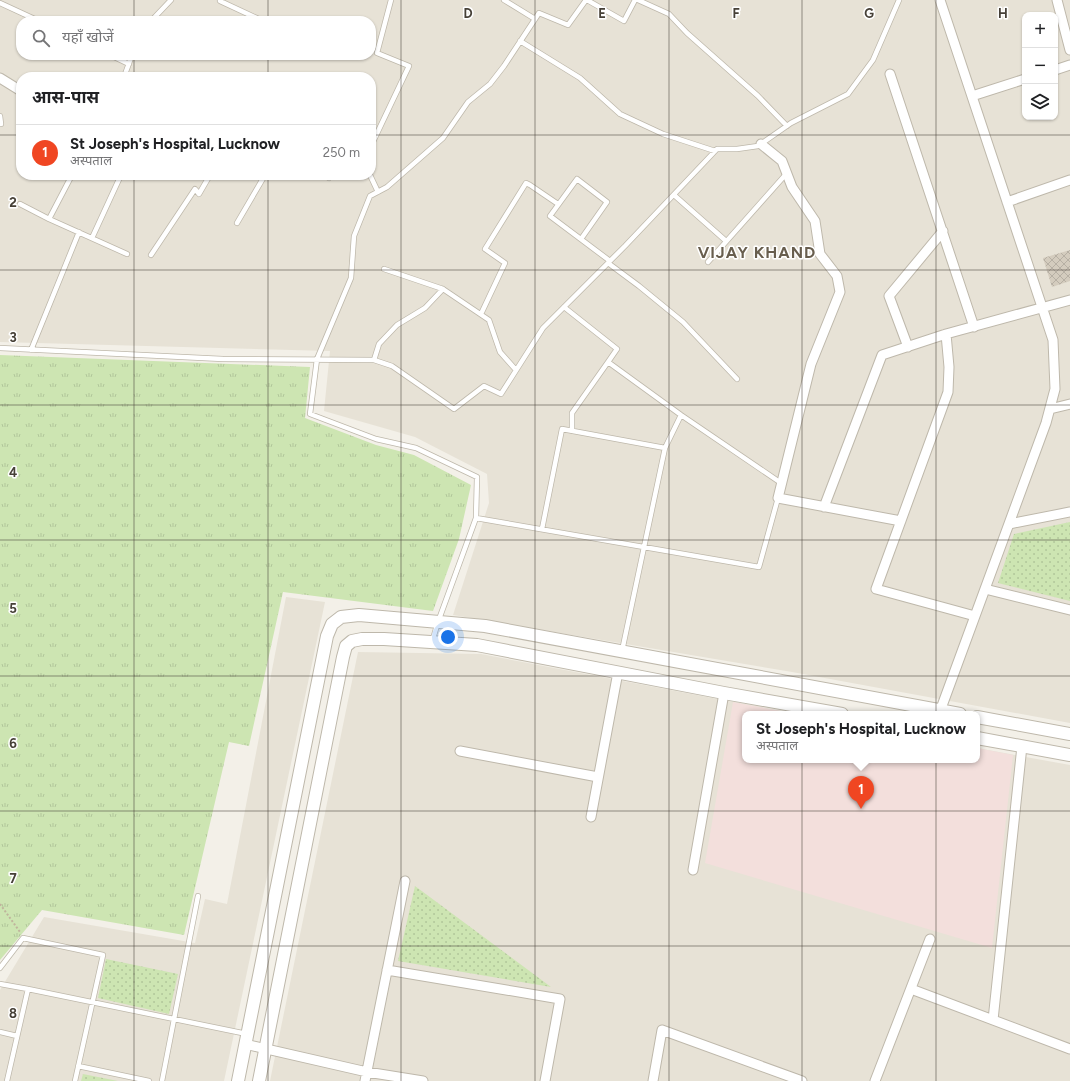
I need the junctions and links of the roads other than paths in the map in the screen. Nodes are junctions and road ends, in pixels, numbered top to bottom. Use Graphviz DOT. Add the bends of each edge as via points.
graph roads {
  1 [pos="171,0"];
  2 [pos="221,0"];
  3 [pos="391,0"];
  4 [pos="504,0"];
  5 [pos="587,0"];
  6 [pos="637,0"];
  7 [pos="900,0"];
  8 [pos="940,0"];
  9 [pos="1057,0"];
  10 [pos="0,2"];
  11 [pos="29,16"];
  12 [pos="156,16"];
  13 [pos="252,16"];
  14 [pos="535,19"];
  15 [pos="520,41"];
  16 [pos="1070,50"];
  17 [pos="121,60"];
  18 [pos="130,60"];
  19 [pos="129,64"];
  20 [pos="1070,65"];
  21 [pos="1058,69"];
  22 [pos="126,72"];
  23 [pos="890,74"];
  24 [pos="0,78"];
  25 [pos="1022,80"];
  26 [pos="16,88"];
  27 [pos="972,96"];
  28 [pos="0,116"];
  29 [pos="1,124"];
  30 [pos="787,126"];
  31 [pos="376,135"];
  32 [pos="761,144"];
  33 [pos="715,151"];
  34 [pos="787,173"];
  35 [pos="70,180"];
  36 [pos="119,180"];
  37 [pos="207,180"];
  38 [pos="262,180"];
  39 [pos="372,180"];
  40 [pos="1070,180"];
  41 [pos="378,192"];
  42 [pos="674,195"];
  43 [pos="1007,202"];
  44 [pos="20,204"];
  45 [pos="558,204"];
  46 [pos="50,219"];
  47 [pos="237,224"];
  48 [pos="943,231"];
  49 [pos="79,232"];
  50 [pos="92,238"];
  51 [pos="580,239"];
  52 [pos="726,241"];
  53 [pos="126,254"];
  54 [pos="151,255"];
  55 [pos="609,262"];
  56 [pos="708,262"];
  57 [pos="384,269"];
  58 [pos="444,289"];
  59 [pos="1070,300"];
  60 [pos="564,307"];
  61 [pos="1042,307"];
  62 [pos="481,314"];
  63 [pos="974,327"];
  64 [pos="946,334"];
  65 [pos="908,346"];
  66 [pos="0,348"];
  67 [pos="31,350"];
  68 [pos="317,359"];
  69 [pos="374,360"];
  70 [pos="608,362"];
  71 [pos="516,370"];
  72 [pos="737,379"];
  73 [pos="1070,404"];
  74 [pos="1050,409"];
  75 [pos="681,415"];
  76 [pos="572,431"];
  77 [pos="665,448"];
  78 [pos="781,483"];
  79 [pos="778,498"];
  80 [pos="824,507"];
  81 [pos="1070,512"];
  82 [pos="476,518"];
  83 [pos="901,521"];
  84 [pos="1009,524"];
  85 [pos="542,529"];
  86 [pos="644,547"];
  87 [pos="985,588"];
  88 [pos="1070,610"];
  89 [pos="975,616"];
  90 [pos="438,622"];
  91 [pos="432,642"];
  92 [pos="622,651"];
  93 [pos="618,672"];
  94 [pos="724,693"];
  95 [pos="825,711"];
  96 [pos="935,711"];
  97 [pos="940,711"];
  98 [pos="980,718"];
  99 [pos="1070,734"];
  100 [pos="980,739"];
  101 [pos="1022,746"];
  102 [pos="460,751"];
  103 [pos="1070,755"];
  104 [pos="598,776"];
  105 [pos="591,818"];
  106 [pos="693,870"];
  107 [pos="405,881"];
  108 [pos="198,896"];
  109 [pos="930,939"];
  110 [pos="0,968"];
  111 [pos="387,970"];
  112 [pos="0,984"];
  113 [pos="28,989"];
  114 [pos="911,989"];
  115 [pos="92,1002"];
  116 [pos="174,1019"];
  117 [pos="993,1020"];
  118 [pos="0,1032"];
  119 [pos="17,1036"];
  120 [pos="246,1039"];
  121 [pos="265,1049"];
  122 [pos="1070,1049"];
  123 [pos="78,1066"];
  124 [pos="366,1076"];
  125 [pos="7,1081"];
  126 [pos="75,1081"];
  127 [pos="149,1081"];
  128 [pos="162,1081"];
  129 [pos="238,1081"];
  130 [pos="259,1081"];
  131 [pos="423,1081"];
  132 [pos="545,1081"];
  133 [pos="653,1081"];
  134 [pos="802,1081"];
  135 [pos="875,1081"];
  1 -- 12 [label="lane"];
  2 -- 13 [label="lane" via="220,2"];
  3 -- 31 [label="lane" via="377,53 409,66"];
  4 -- 14 [label="lane"];
  5 -- 6 [label="lane" via="624,22"];
  5 -- 14 [label="lane" via="568,25 539,13"];
  6 -- 30 [label="lane" via="669,14"];
  7 -- 30 [label="lane" via="873,60 848,94"];
  8 -- 27 [label="street"];
  9 -- 16 [label="street"];
  10 -- 11 [label="lane"];
  14 -- 15 [label="lane"];
  15 -- 33 [label="lane" via="580,78 620,114 663,134"];
  15 -- 41 [label="lane" via="490,84 468,102 443,138"];
  17 -- 19 [label="lane"];
  18 -- 19 [label="lane"];
  19 -- 22 [label="lane"];
  20 -- 21 [label="street"];
  23 -- 48 [label="street"];
  24 -- 26 [label="street"];
  25 -- 27 [label="street"];
  27 -- 43 [label="street"];
  28 -- 29 [label="lane"];
  30 -- 32 [label="lane"];
  32 -- 33 [label="lane"];
  32 -- 34 [label="street" via="782,161"];
  33 -- 42 [label="lane"];
  34 -- 52 [label="lane"];
  34 -- 78 [label="street" via="792,187 816,221 820,254 837,276 840,292 811,364"];
  35 -- 46 [label="lane"];
  36 -- 50 [label="lane"];
  37 -- 54 [label="lane" via="199,194 195,189"];
  38 -- 47 [label="lane"];
  39 -- 41 [label="lane"];
  40 -- 43 [label="street"];
  41 -- 68 [label="lane" via="370,196 354,236 351,278"];
  42 -- 52 [label="lane"];
  42 -- 55 [label="lane"];
  43 -- 61 [label="street"];
  44 -- 46 [label="lane"];
  45 -- 51 [label="lane" via="550,216"];
  45 -- 51 [label="lane" via="577,179 607,202"];
  45 -- 62 [label="lane" via="526,183 485,249 505,263"];
  46 -- 49 [label="lane"];
  48 -- 63 [label="street"];
  48 -- 65 [label="street" via="889,296"];
  49 -- 50 [label="lane"];
  49 -- 67 [label="lane"];
  50 -- 53 [label="lane"];
  51 -- 55 [label="lane"];
  52 -- 56 [label="lane"];
  55 -- 60 [label="lane"];
  55 -- 72 [label="lane" via="683,322"];
  57 -- 58 [label="lane"];
  58 -- 62 [label="lane"];
  58 -- 69 [label="lane" via="425,308 397,325 379,344"];
  59 -- 61 [label="street"];
  60 -- 70 [label="lane" via="617,349"];
  60 -- 71 [label="lane" via="542,328"];
  61 -- 63 [label="street"];
  61 -- 74 [label="street" via="1053,340 1054,389"];
  62 -- 71 [label="lane" via="489,320 500,352"];
  63 -- 64 [label="street"];
  64 -- 65 [label="street"];
  64 -- 83 [label="street" via="948,392"];
  65 -- 80 [label="street" via="882,355"];
  66 -- 67 [label="lane"];
  67 -- 68 [label="lane" via="223,359"];
  68 -- 69 [label="lane"];
  68 -- 82 [label="lane" via="310,414 376,439 416,448 477,477"];
  69 -- 71 [label="lane" via="392,366 454,409 484,386 501,394"];
  70 -- 75 [label="lane"];
  70 -- 76 [label="lane" via="572,413"];
  73 -- 74 [label="street"];
  74 -- 84 [label="street"];
  75 -- 77 [label="lane"];
  75 -- 78 [label="lane"];
  76 -- 77 [label="lane"];
  76 -- 85 [label="lane" via="562,429"];
  77 -- 86 [label="lane"];
  78 -- 79 [label="street"];
  79 -- 80 [label="street"];
  79 -- 86 [label="lane" via="759,567"];
  80 -- 83 [label="street"];
  81 -- 84 [label="street"];
  82 -- 85 [label="lane"];
  82 -- 90 [label="lane"];
  83 -- 89 [label="street" via="876,589"];
  84 -- 87 [label="street"];
  85 -- 86 [label="lane"];
  86 -- 92 [label="lane"];
  87 -- 88 [label="street"];
  87 -- 89 [label="street"];
  89 -- 97 [label="street"];
  90 -- 91 [label="lane"];
  90 -- 92 [label="street" via="485,626"];
  90 -- 120 [label="street" via="359,615 341,617 332,624 327,636"];
  91 -- 93 [label="street" via="477,645"];
  91 -- 121 [label="street" via="362,639 352,641 346,646"];
  92 -- 96 [label="street"];
  93 -- 94 [label="street"];
  93 -- 104 [label="street"];
  94 -- 95 [label="street"];
  94 -- 106 [label="street"];
  98 -- 99 [label="street"];
  100 -- 101 [label="street"];
  101 -- 103 [label="street"];
  101 -- 117 [label="street"];
  102 -- 104 [label="street"];
  104 -- 105 [label="street"];
  107 -- 111 [label="street"];
  108 -- 116 [label="lane"];
  109 -- 114 [label="street"];
  110 -- 115 [label="lane" via="23,938 103,955"];
  111 -- 124 [label="street"];
  111 -- 132 [label="street" via="560,998"];
  112 -- 113 [label="lane"];
  113 -- 115 [label="lane"];
  113 -- 119 [label="lane"];
  114 -- 117 [label="street"];
  114 -- 135 [label="street"];
  115 -- 116 [label="lane"];
  115 -- 123 [label="lane"];
  116 -- 120 [label="lane"];
  116 -- 128 [label="lane"];
  117 -- 122 [label="street"];
  118 -- 119 [label="lane"];
  119 -- 125 [label="lane"];
  120 -- 121 [label="street"];
  120 -- 129 [label="street"];
  121 -- 124 [label="street"];
  121 -- 130 [label="street"];
  123 -- 126 [label="lane"];
  123 -- 127 [label="lane"];
  124 -- 131 [label="street"];
  133 -- 134 [label="street" via="662,1030"];
}
